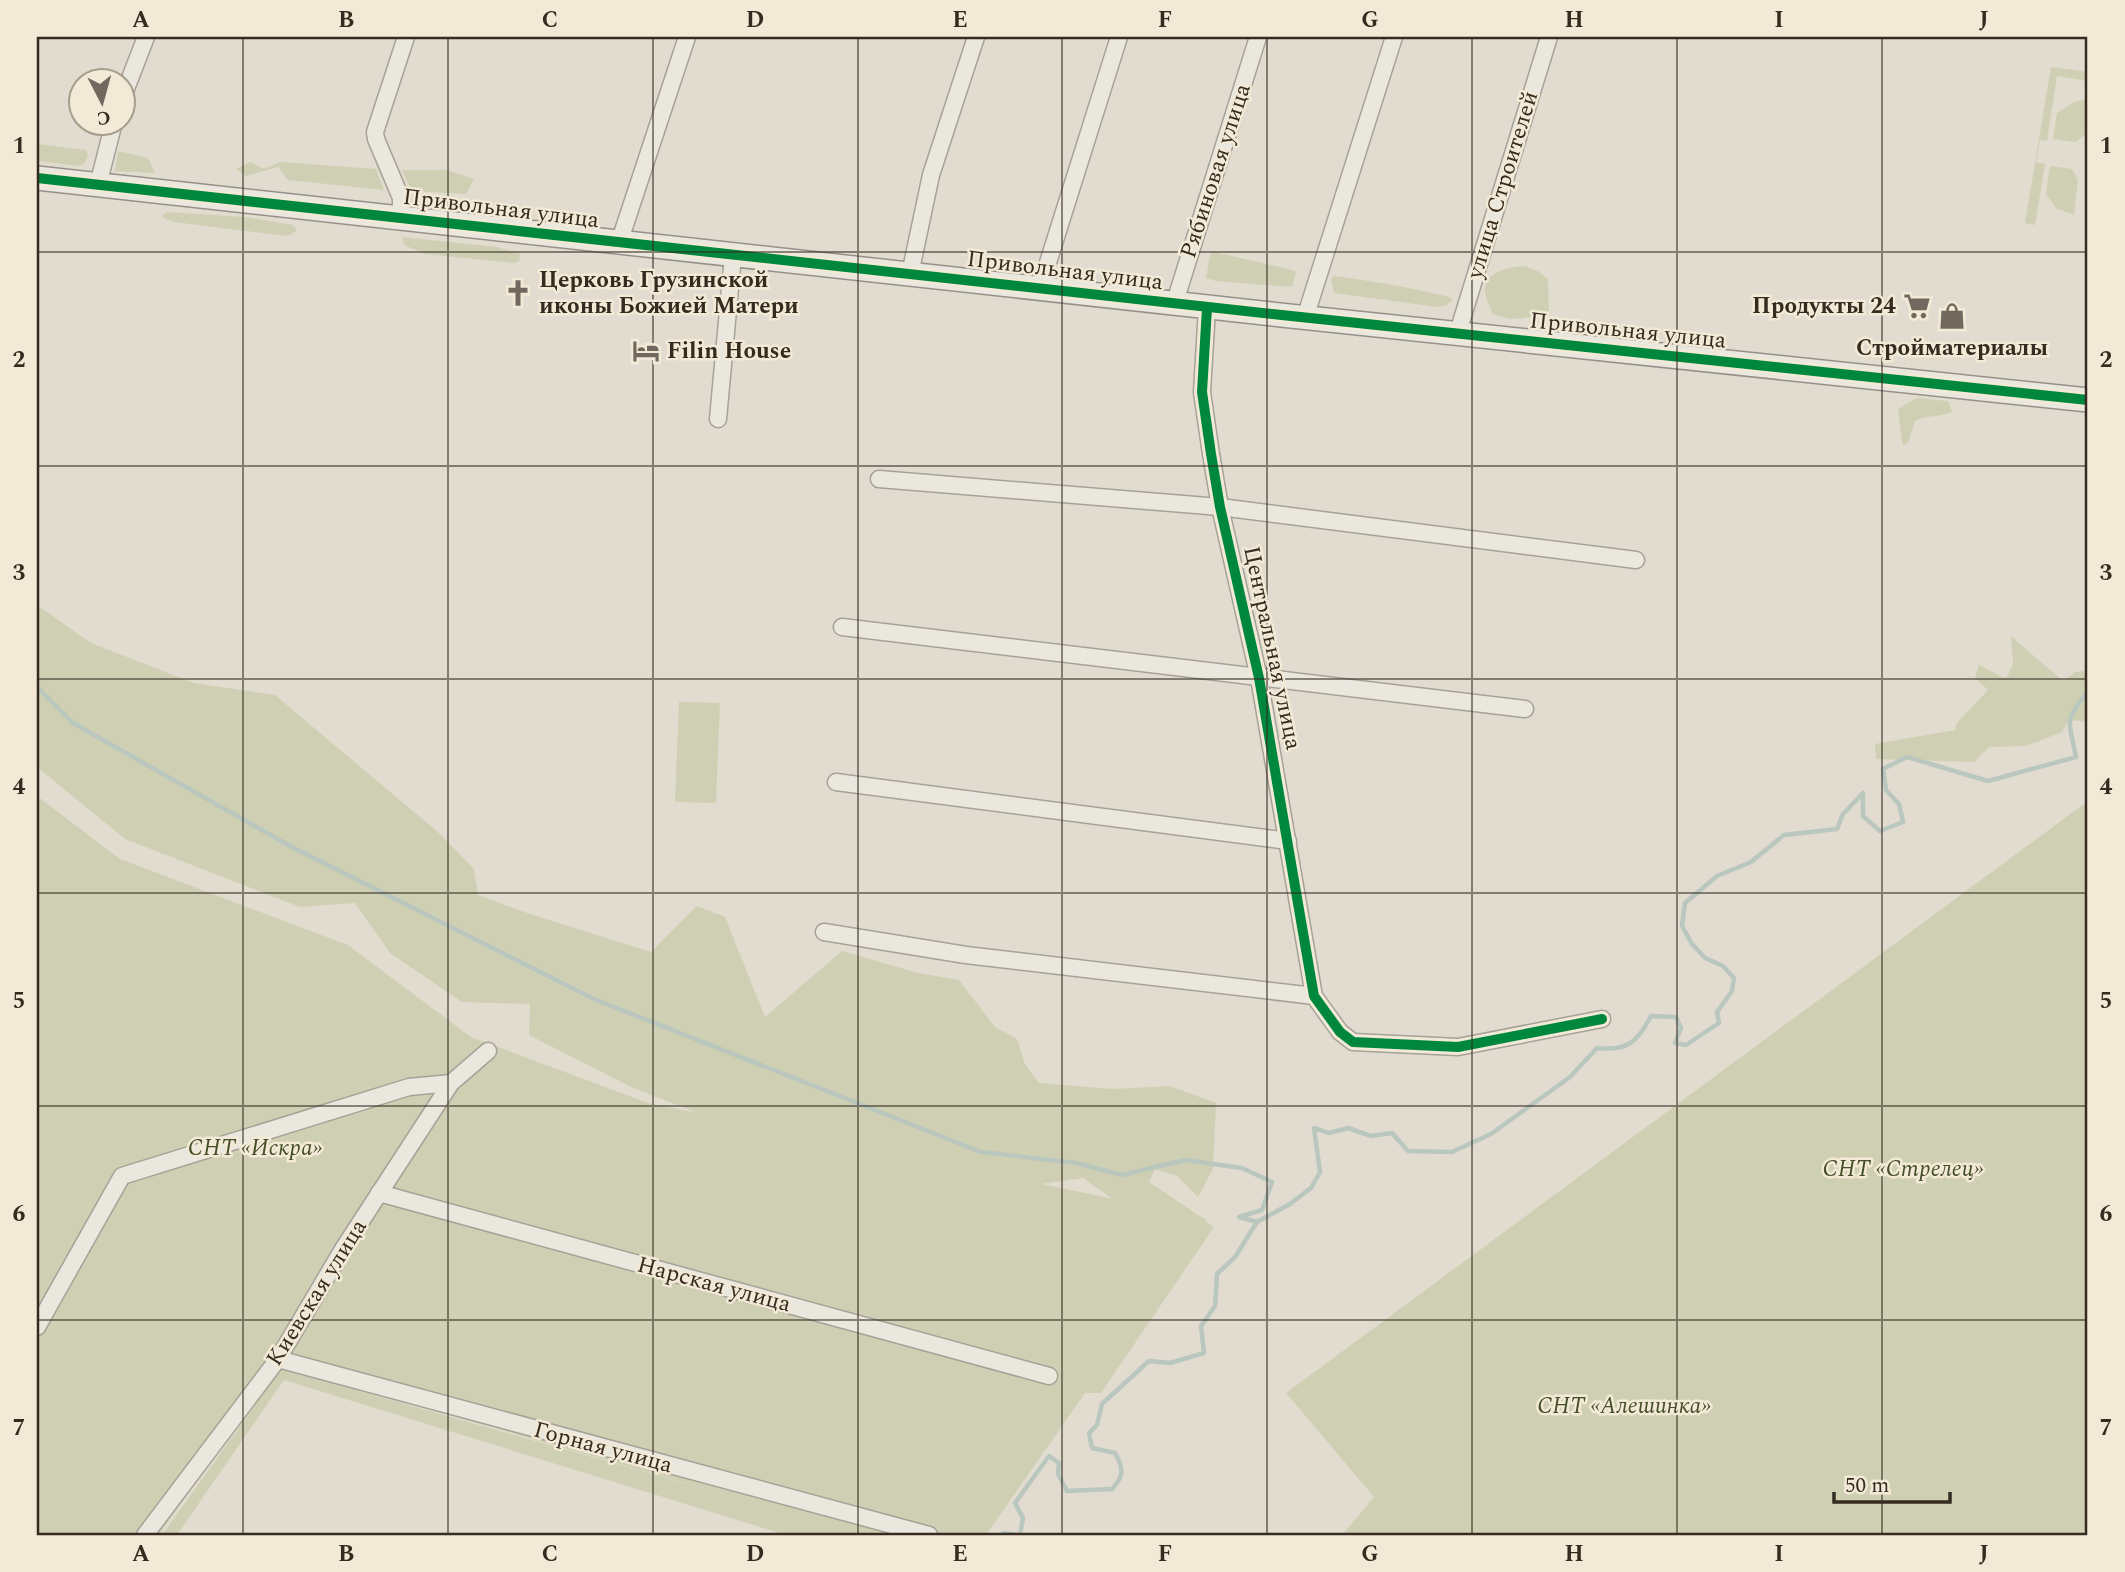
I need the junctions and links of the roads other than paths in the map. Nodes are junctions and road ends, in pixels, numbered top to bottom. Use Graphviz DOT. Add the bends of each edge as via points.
graph roads {
  1 [pos="146,37"];
  2 [pos="406,37"];
  3 [pos="687,37"];
  4 [pos="976,37"];
  5 [pos="1119,37"];
  6 [pos="1258,37"];
  7 [pos="1394,37"];
  8 [pos="1549,37"];
  9 [pos="135,66"];
  10 [pos="110,136"];
  11 [pos="37,178"];
  12 [pos="98,185"];
  13 [pos="401,218"];
  14 [pos="619,243"];
  15 [pos="733,256"];
  16 [pos="910,274"];
  17 [pos="1040,288"];
  18 [pos="1174,305"];
  19 [pos="1208,308"];
  20 [pos="1305,318"];
  21 [pos="1458,332"];
  22 [pos="2088,401"];
  23 [pos="718,419"];
  24 [pos="879,479"];
  25 [pos="1220,507"];
  26 [pos="1636,560"];
  27 [pos="842,626"];
  28 [pos="1259,678"];
  29 [pos="1525,709"];
  30 [pos="836,782"];
  31 [pos="1288,841"];
  32 [pos="824,932"];
  33 [pos="1314,996"];
  34 [pos="1602,1019"];
  35 [pos="488,1051"];
  36 [pos="450,1083"];
  37 [pos="379,1193"];
  38 [pos="37,1327"];
  39 [pos="278,1359"];
  40 [pos="1049,1377"];
  41 [pos="145,1535"];
  42 [pos="929,1535"];
  1 -- 9 [label="street"];
  2 -- 13 [label="street" via="375,132 401,198"];
  3 -- 14 [label="street"];
  4 -- 16 [label="street" via="930,176"];
  5 -- 17 [label="street"];
  6 -- 18 [label="street, Рябиновая улица"];
  7 -- 20 [label="street"];
  8 -- 21 [label="street, улица Строителей"];
  10 -- 12 [label="street"];
  11 -- 12 [label="street, Привольная улица"];
  12 -- 13 [label="street, Привольная улица"];
  13 -- 14 [label="street, Привольная улица"];
  14 -- 15 [label="street, Привольная улица"];
  15 -- 16 [label="street, Привольная улица"];
  15 -- 23 [label="street"];
  16 -- 17 [label="street, Привольная улица"];
  17 -- 18 [label="street, Привольная улица"];
  18 -- 19 [label="street, Привольная улица"];
  19 -- 20 [label="street, Привольная улица"];
  19 -- 25 [label="street, Центральная улица" via="1202,391"];
  20 -- 21 [label="street, Привольная улица"];
  21 -- 22 [label="street, Привольная улица"];
  24 -- 25 [label="street"];
  25 -- 26 [label="street"];
  25 -- 28 [label="street, Центральная улица"];
  27 -- 28 [label="street"];
  28 -- 29 [label="street"];
  28 -- 31 [label="street, Центральная улица"];
  30 -- 31 [label="street"];
  31 -- 33 [label="street, Центральная улица"];
  32 -- 33 [label="street" via="966,955"];
  33 -- 34 [label="street" via="1339,1032 1353,1042 1458,1047"];
  35 -- 36 [label="street, Киевская улица"];
  36 -- 37 [label="street, Киевская улица"];
  36 -- 38 [label="street" via="409,1087 121,1177"];
  37 -- 39 [label="street, Киевская улица"];
  37 -- 40 [label="street, Нарская улица"];
  39 -- 41 [label="street, Киевская улица"];
  39 -- 42 [label="street, Горная улица"];
}
